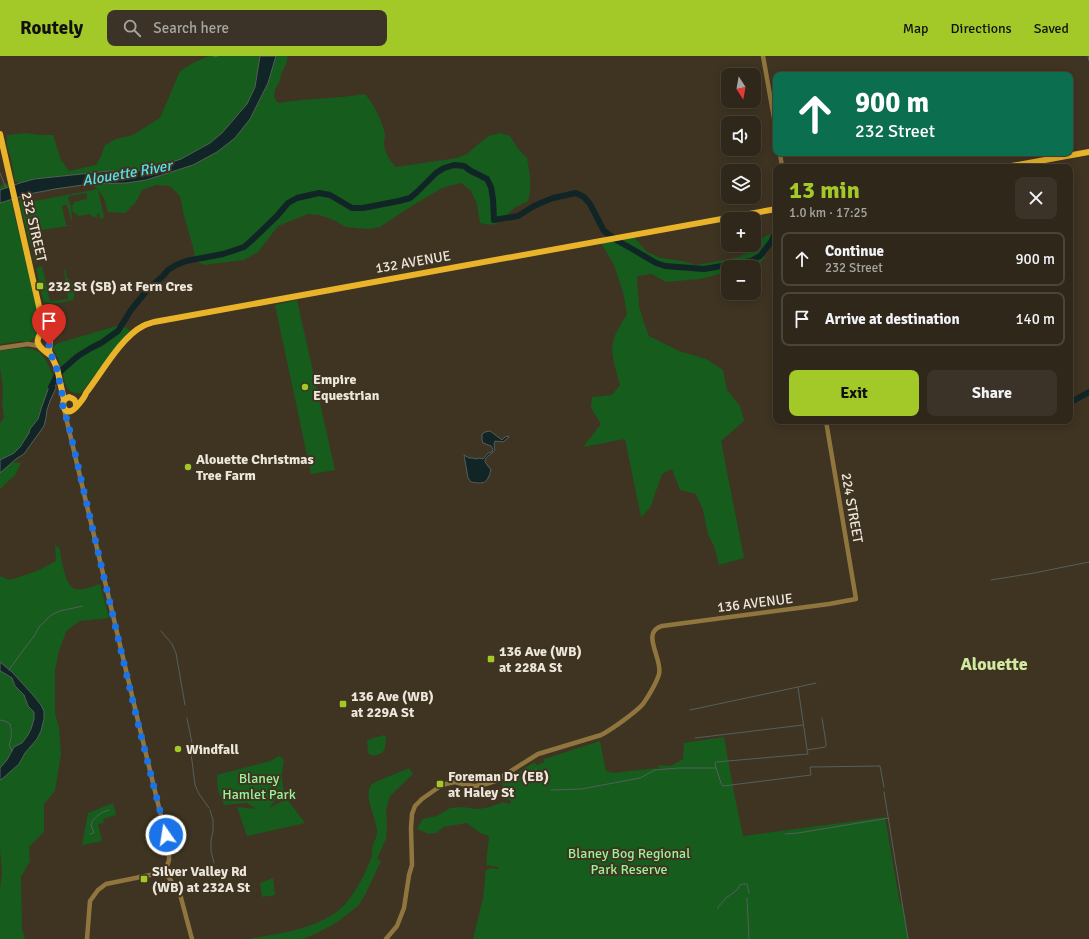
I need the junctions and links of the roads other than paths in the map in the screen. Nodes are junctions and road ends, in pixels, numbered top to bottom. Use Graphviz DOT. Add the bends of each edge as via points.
graph roads {
  1 [pos="763,56"];
  2 [pos="773,112"];
  3 [pos="0,134"];
  4 [pos="1089,152"];
  5 [pos="1073,155"];
  6 [pos="1067,156"];
  7 [pos="1023,164"];
  8 [pos="773,210"];
  9 [pos="44,326"];
  10 [pos="47,336"];
  11 [pos="39,337"];
  12 [pos="28,344"];
  13 [pos="49,345"];
  14 [pos="41,347"];
  15 [pos="0,348"];
  16 [pos="50,356"];
  17 [pos="86,393"];
  18 [pos="69,399"];
  19 [pos="74,408"];
  20 [pos="64,409"];
  21 [pos="68,423"];
  22 [pos="827,424"];
  23 [pos="856,599"];
  24 [pos="165,872"];
  25 [pos="87,939"];
  26 [pos="192,939"];
  27 [pos="386,939"];
  1 -- 2 [label="street"];
  3 -- 9 [label="main road, 232 STREET"];
  4 -- 5 [label="main road"];
  6 -- 7 [label="main road"];
  8 -- 17 [label="main road, 132 AVENUE" via="153,322 136,330 118,348"];
  9 -- 10 [label="main road, 232 STREET"];
  9 -- 11 [label="main road"];
  10 -- 11 [label="main road"];
  10 -- 13 [label="main road" via="50,340"];
  11 -- 12 [label="street"];
  11 -- 14 [label="main road" via="37,343"];
  12 -- 14 [label="street"];
  12 -- 15 [label="street"];
  13 -- 14 [label="main road"];
  13 -- 16 [label="main road"];
  14 -- 16 [label="main road"];
  16 -- 18 [label="main road" via="56,366 61,386"];
  17 -- 18 [label="main road, 132 AVENUE"];
  17 -- 19 [label="main road, 132 AVENUE"];
  18 -- 19 [label="main road" via="75,401"];
  18 -- 20 [label="main road" via="62,405"];
  19 -- 20 [label="main road" via="68,411"];
  19 -- 21 [label="street"];
  20 -- 21 [label="street"];
  21 -- 24 [label="street" via="169,849"];
  22 -- 23 [label="street, 224 STREET"];
  23 -- 27 [label="street, 136 AVENUE" via="657,628 652,633 660,671 657,679 642,705 610,730 538,754 486,784 446,784 415,806 411,822 412,865 404,908 397,926"];
  24 -- 25 [label="street" via="106,884 98,890 90,901"];
  24 -- 26 [label="street" via="180,894"];
}
